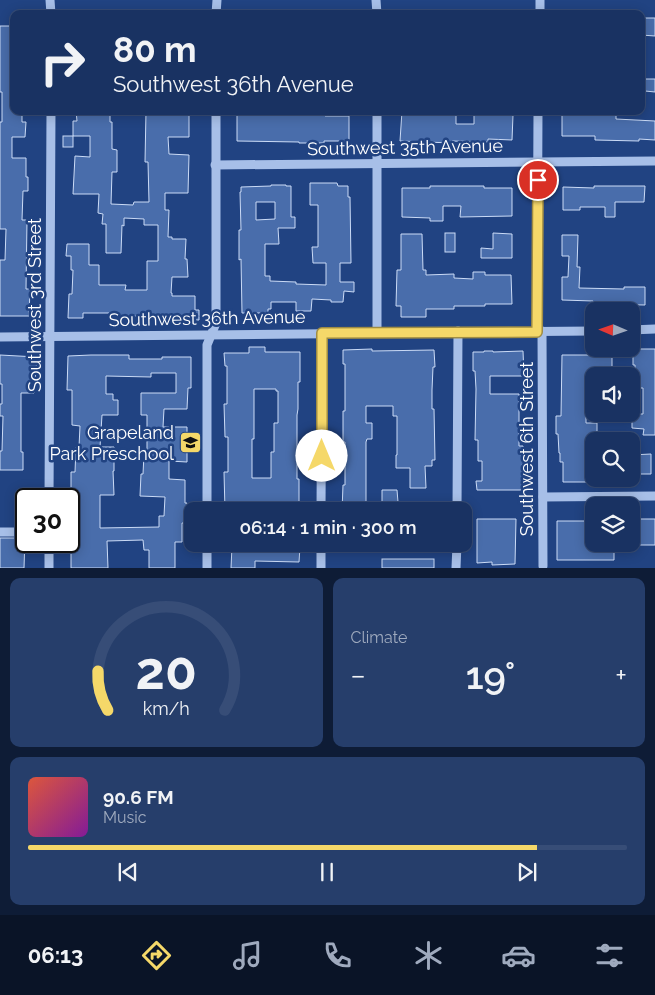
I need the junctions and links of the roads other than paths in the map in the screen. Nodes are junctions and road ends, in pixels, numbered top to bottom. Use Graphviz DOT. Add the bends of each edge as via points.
graph roads {
  1 [pos="51,115"];
  2 [pos="216,115"];
  3 [pos="377,115"];
  4 [pos="538,115"];
  5 [pos="655,161"];
  6 [pos="538,162"];
  7 [pos="377,163"];
  8 [pos="215,165"];
  9 [pos="585,330"];
  10 [pos="640,330"];
  11 [pos="655,330"];
  12 [pos="458,331"];
  13 [pos="377,332"];
  14 [pos="539,332"];
  15 [pos="322,333"];
  16 [pos="211,334"];
  17 [pos="50,337"];
  18 [pos="0,338"];
  19 [pos="49,488"];
  20 [pos="655,496"];
  21 [pos="543,497"];
  22 [pos="207,502"];
  23 [pos="321,502"];
  24 [pos="457,502"];
  25 [pos="0,532"];
  26 [pos="15,532"];
  27 [pos="207,552"];
  28 [pos="321,552"];
  29 [pos="457,552"];
  30 [pos="49,553"];
  31 [pos="543,566"];
  32 [pos="49,568"];
  33 [pos="207,568"];
  34 [pos="321,568"];
  35 [pos="456,568"];
  1 -- 17 [label="street, Southwest 3rd Street"];
  2 -- 8 [label="street"];
  3 -- 7 [label="street"];
  4 -- 6 [label="street, Southwest 6th Street"];
  5 -- 6 [label="street, Southwest 35th Avenue"];
  6 -- 7 [label="street, Southwest 35th Avenue"];
  6 -- 14 [label="street, Southwest 6th Street"];
  7 -- 8 [label="street, Southwest 35th Avenue"];
  7 -- 13 [label="street"];
  8 -- 16 [label="street" via="216,323"];
  9 -- 14 [label="street, Southwest 36th Avenue"];
  10 -- 11 [label="street"];
  12 -- 13 [label="street, Southwest 36th Avenue"];
  12 -- 14 [label="street, Southwest 36th Avenue"];
  12 -- 24 [label="street"];
  13 -- 15 [label="street, Southwest 36th Avenue"];
  14 -- 21 [label="street, Southwest 6th Street"];
  15 -- 16 [label="street, Southwest 36th Avenue"];
  15 -- 23 [label="street"];
  16 -- 17 [label="street, Southwest 36th Avenue"];
  16 -- 22 [label="street" via="207,345"];
  17 -- 18 [label="street, Southwest 36th Avenue"];
  17 -- 19 [label="street, Southwest 3rd Street"];
  20 -- 21 [label="street"];
  21 -- 31 [label="street, Southwest 6th Street"];
  25 -- 26 [label="street"];
  27 -- 33 [label="street"];
  28 -- 34 [label="street"];
  29 -- 35 [label="street"];
  30 -- 32 [label="street"];
}
